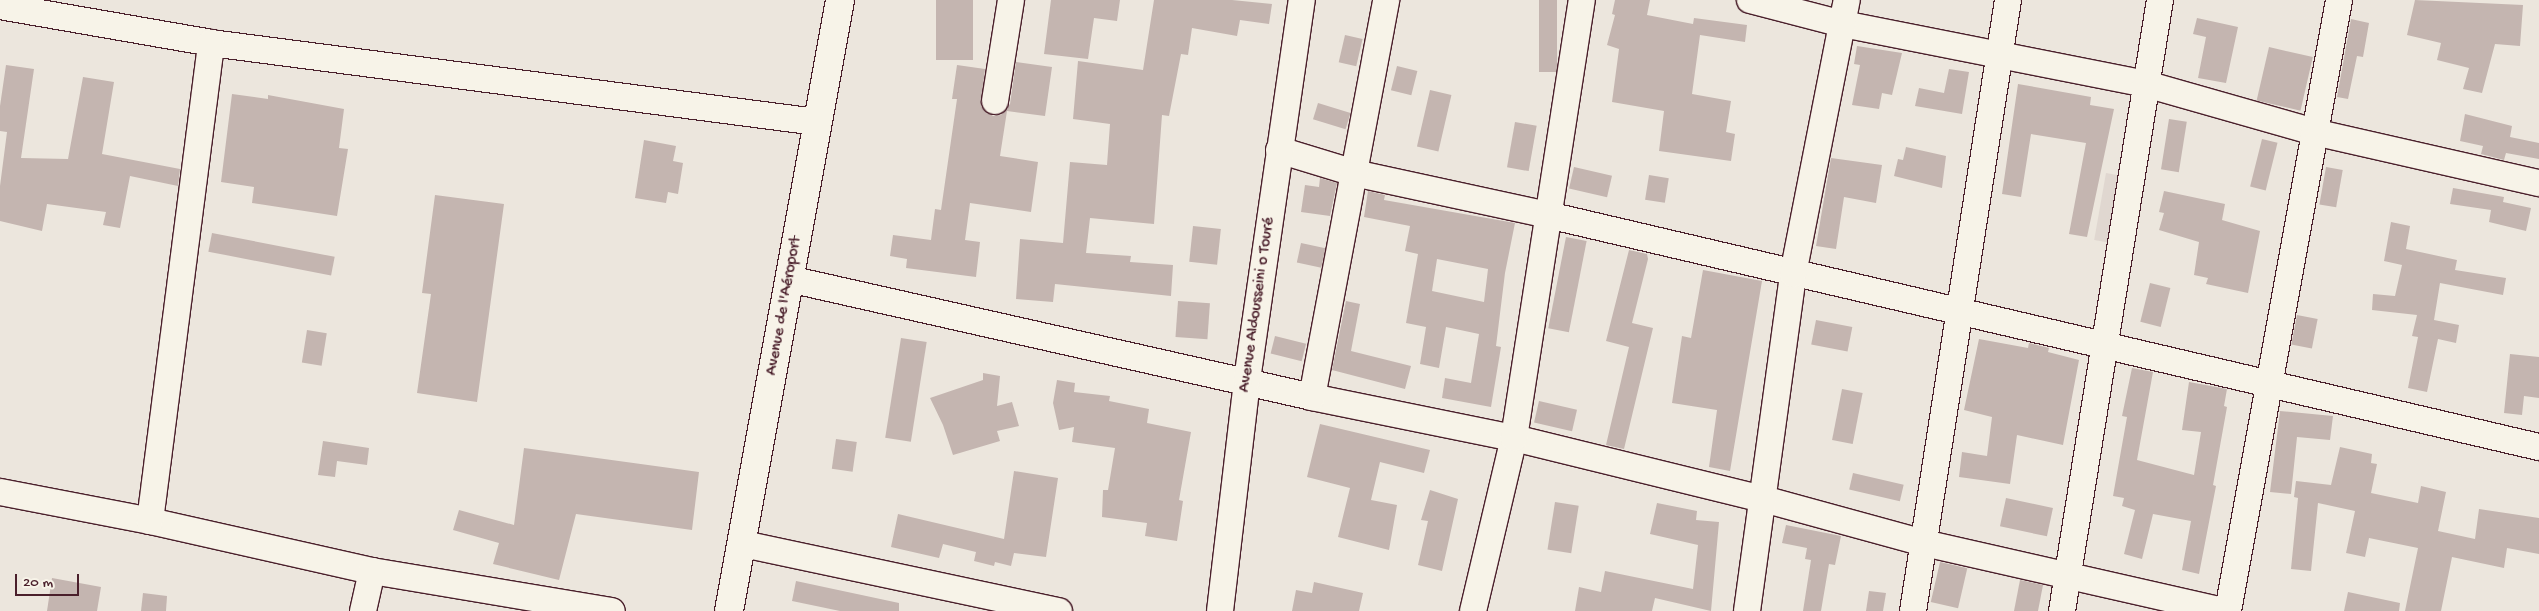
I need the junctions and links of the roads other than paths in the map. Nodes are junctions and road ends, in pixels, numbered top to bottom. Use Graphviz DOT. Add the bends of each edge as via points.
graph roads {
  1 [pos="840,0"];
  2 [pos="1011,0"];
  3 [pos="1302,0"];
  4 [pos="1386,0"];
  5 [pos="1582,0"];
  6 [pos="1750,0"];
  7 [pos="2008,0"];
  8 [pos="2160,0"];
  9 [pos="2339,0"];
  10 [pos="0,6"];
  11 [pos="1845,12"];
  12 [pos="211,43"];
  13 [pos="1999,52"];
  14 [pos="2146,84"];
  15 [pos="994,101"];
  16 [pos="817,122"];
  17 [pos="2314,132"];
  18 [pos="1279,150"];
  19 [pos="1354,172"];
  20 [pos="2539,183"];
  21 [pos="1548,215"];
  22 [pos="1793,274"];
  23 [pos="790,279"];
  24 [pos="1961,313"];
  25 [pos="2104,346"];
  26 [pos="1247,380"];
  27 [pos="2269,384"];
  28 [pos="1312,397"];
  29 [pos="1514,438"];
  30 [pos="2539,446"];
  31 [pos="0,492"];
  32 [pos="1763,499"];
  33 [pos="150,521"];
  34 [pos="1924,543"];
  35 [pos="743,544"];
  36 [pos="372,571"];
  37 [pos="2068,577"];
  38 [pos="363,611"];
  39 [pos="612,611"];
  40 [pos="729,611"];
  41 [pos="1059,611"];
  42 [pos="1220,611"];
  43 [pos="1473,611"];
  44 [pos="1747,611"];
  45 [pos="1913,611"];
  46 [pos="2062,611"];
  47 [pos="2223,611"];
  48 [pos="2228,611"];
  1 -- 16 [label="main road, Avenue de l'Aéroport"];
  2 -- 15 [label="street"];
  3 -- 18 [label="street, Avenue Aldousseini o Touré"];
  4 -- 19 [label="street"];
  5 -- 21 [label="street"];
  6 -- 11 [label="street"];
  7 -- 13 [label="street"];
  8 -- 14 [label="street"];
  9 -- 17 [label="street"];
  10 -- 12 [label="street"];
  11 -- 13 [label="street"];
  11 -- 22 [label="street"];
  12 -- 16 [label="street"];
  12 -- 33 [label="street"];
  13 -- 14 [label="street"];
  13 -- 24 [label="street"];
  14 -- 17 [label="street"];
  14 -- 25 [label="street"];
  16 -- 23 [label="main road, Avenue de l'Aéroport"];
  17 -- 20 [label="street"];
  17 -- 27 [label="street"];
  18 -- 19 [label="street"];
  18 -- 26 [label="street, Avenue Aldousseini o Touré"];
  19 -- 21 [label="street"];
  19 -- 28 [label="street"];
  21 -- 22 [label="street"];
  21 -- 29 [label="street"];
  22 -- 24 [label="street"];
  22 -- 32 [label="street"];
  23 -- 26 [label="street"];
  23 -- 35 [label="main road, Avenue de l'Aéroport"];
  24 -- 25 [label="street"];
  24 -- 34 [label="street"];
  25 -- 27 [label="street"];
  25 -- 37 [label="street"];
  26 -- 28 [label="street"];
  26 -- 42 [label="street, Avenue Aldousseini o Touré"];
  27 -- 30 [label="street"];
  27 -- 48 [label="street"];
  28 -- 29 [label="street"];
  29 -- 32 [label="street"];
  29 -- 43 [label="street"];
  31 -- 33 [label="street"];
  32 -- 34 [label="street"];
  32 -- 44 [label="street"];
  33 -- 36 [label="street"];
  34 -- 37 [label="street"];
  34 -- 45 [label="street"];
  35 -- 40 [label="main road, Avenue de l'Aéroport"];
  35 -- 41 [label="street"];
  36 -- 38 [label="street"];
  36 -- 39 [label="street"];
  37 -- 46 [label="street"];
  37 -- 47 [label="street"];
}
